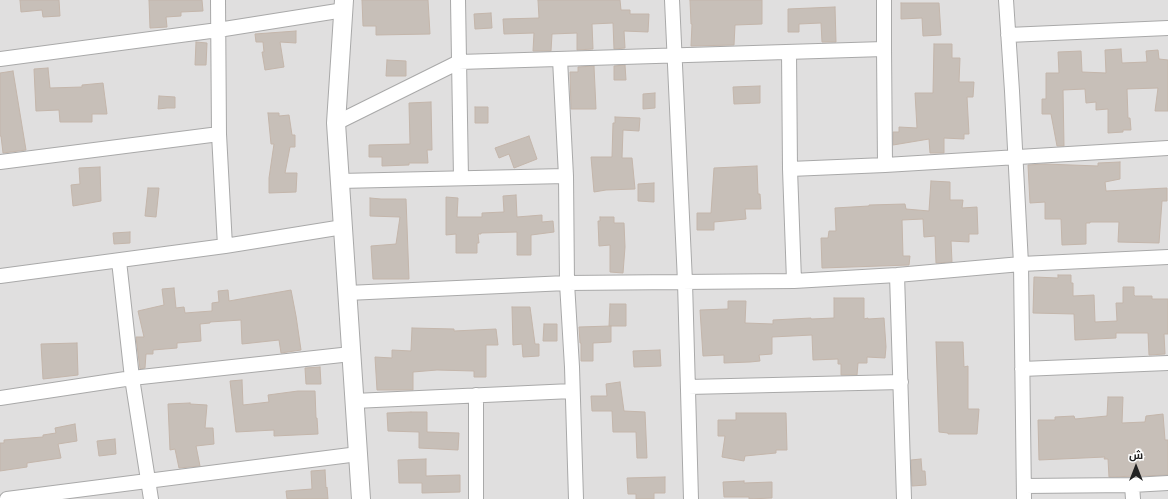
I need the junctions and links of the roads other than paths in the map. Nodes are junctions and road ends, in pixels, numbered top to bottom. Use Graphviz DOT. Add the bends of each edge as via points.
graph roads {
  1 [pos="218,0"];
  2 [pos="458,0"];
  3 [pos="672,0"];
  4 [pos="884,0"];
  5 [pos="1006,0"];
  6 [pos="344,5"];
  7 [pos="1168,28"];
  8 [pos="218,30"];
  9 [pos="1008,35"];
  10 [pos="884,49"];
  11 [pos="789,52"];
  12 [pos="674,55"];
  13 [pos="0,59"];
  14 [pos="560,59"];
  15 [pos="459,62"];
  16 [pos="336,124"];
  17 [pos="219,134"];
  18 [pos="1168,148"];
  19 [pos="1015,158"];
  20 [pos="0,162"];
  21 [pos="885,165"];
  22 [pos="790,169"];
  23 [pos="566,176"];
  24 [pos="461,178"];
  25 [pos="339,181"];
  26 [pos="343,227"];
  27 [pos="225,246"];
  28 [pos="1168,257"];
  29 [pos="119,261"];
  30 [pos="1021,264"];
  31 [pos="897,275"];
  32 [pos="0,276"];
  33 [pos="794,281"];
  34 [pos="685,282"];
  35 [pos="567,283"];
  36 [pos="347,293"];
  37 [pos="351,354"];
  38 [pos="1168,363"];
  39 [pos="1022,369"];
  40 [pos="132,378"];
  41 [pos="901,382"];
  42 [pos="688,387"];
  43 [pos="572,391"];
  44 [pos="476,395"];
  45 [pos="0,398"];
  46 [pos="354,401"];
  47 [pos="358,454"];
  48 [pos="148,481"];
  49 [pos="1168,483"];
  50 [pos="1132,484"];
  51 [pos="1024,492"];
  52 [pos="7,499"];
  53 [pos="151,499"];
  54 [pos="361,499"];
  55 [pos="476,499"];
  56 [pos="576,499"];
  57 [pos="691,499"];
  58 [pos="904,499"];
  59 [pos="1133,499"];
  1 -- 8 [label="street"];
  2 -- 15 [label="street"];
  3 -- 12 [label="street"];
  4 -- 10 [label="street"];
  5 -- 9 [label="street"];
  6 -- 8 [label="street"];
  6 -- 16 [label="street"];
  7 -- 9 [label="street"];
  8 -- 13 [label="street"];
  8 -- 17 [label="street"];
  9 -- 19 [label="street"];
  10 -- 11 [label="street"];
  10 -- 21 [label="street"];
  11 -- 12 [label="street"];
  11 -- 22 [label="street"];
  12 -- 14 [label="street"];
  12 -- 34 [label="street"];
  14 -- 15 [label="street"];
  14 -- 23 [label="street"];
  15 -- 16 [label="street"];
  15 -- 24 [label="street"];
  16 -- 25 [label="street"];
  17 -- 20 [label="street"];
  17 -- 27 [label="street"];
  18 -- 19 [label="street"];
  19 -- 21 [label="street"];
  19 -- 30 [label="street"];
  21 -- 22 [label="street"];
  22 -- 33 [label="street"];
  23 -- 24 [label="street"];
  23 -- 35 [label="street"];
  24 -- 25 [label="street"];
  25 -- 26 [label="street"];
  26 -- 27 [label="street"];
  26 -- 36 [label="street"];
  27 -- 29 [label="street"];
  28 -- 30 [label="street"];
  29 -- 32 [label="street"];
  29 -- 40 [label="street"];
  30 -- 31 [label="street"];
  30 -- 39 [label="street"];
  31 -- 33 [label="street"];
  31 -- 41 [label="street"];
  33 -- 34 [label="street"];
  34 -- 35 [label="street"];
  34 -- 42 [label="street"];
  35 -- 36 [label="street"];
  35 -- 43 [label="street"];
  36 -- 37 [label="street"];
  37 -- 40 [label="street"];
  37 -- 46 [label="street"];
  38 -- 39 [label="street"];
  39 -- 51 [label="street"];
  40 -- 45 [label="street"];
  40 -- 48 [label="street"];
  41 -- 42 [label="street"];
  41 -- 58 [label="street"];
  42 -- 57 [label="street"];
  43 -- 44 [label="street"];
  43 -- 56 [label="street"];
  44 -- 46 [label="street"];
  44 -- 55 [label="street"];
  46 -- 47 [label="street"];
  47 -- 48 [label="street"];
  47 -- 54 [label="street"];
  48 -- 52 [label="street"];
  48 -- 53 [label="street"];
  49 -- 50 [label="street"];
  50 -- 51 [label="street"];
  50 -- 59 [label="street"];
}
